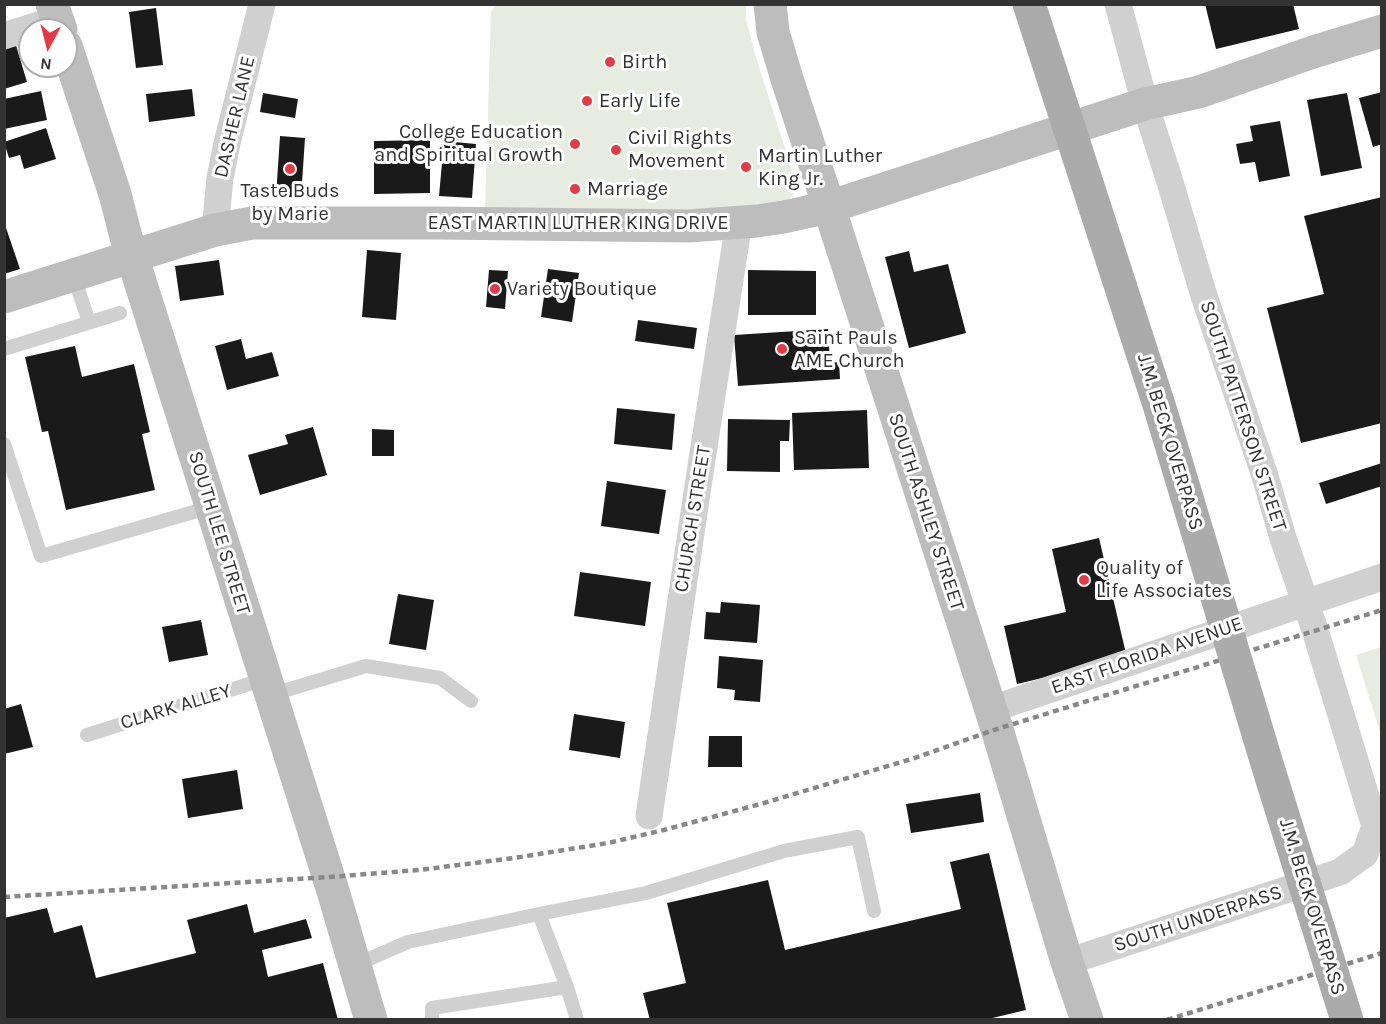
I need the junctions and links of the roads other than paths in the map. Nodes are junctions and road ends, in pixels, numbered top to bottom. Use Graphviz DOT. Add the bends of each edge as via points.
graph roads {
  1 [pos="262,4"];
  2 [pos="770,4"];
  3 [pos="1029,4"];
  4 [pos="1118,4"];
  5 [pos="1382,31"];
  6 [pos="77,78"];
  7 [pos="1145,105"];
  8 [pos="829,207"];
  9 [pos="739,222"];
  10 [pos="215,230"];
  11 [pos="132,256"];
  12 [pos="73,274"];
  13 [pos="4,297"];
  14 [pos="120,313"];
  15 [pos="89,322"];
  16 [pos="4,349"];
  17 [pos="4,444"];
  18 [pos="211,507"];
  19 [pos="1382,577"];
  20 [pos="1305,602"];
  21 [pos="268,687"];
  22 [pos="471,700"];
  23 [pos="989,710"];
  24 [pos="87,735"];
  25 [pos="649,816"];
  26 [pos="1375,826"];
  27 [pos="874,911"];
  28 [pos="539,914"];
  29 [pos="1067,963"];
  30 [pos="355,965"];
  31 [pos="567,987"];
  32 [pos="371,1020"];
  33 [pos="432,1020"];
  34 [pos="577,1020"];
  35 [pos="1087,1020"];
  36 [pos="1347,1020"];
  1 -- 10 [label="street, DASHER LANE" via="226,143"];
  2 -- 8 [label="street, SOUTH ASHLEY STREET" via="775,42"];
  3 -- 36 [label="main road, J.M. BECK OVERPASS, bridge" via="1160,408"];
  4 -- 7 [label="street, SOUTH PATTERSON STREET"];
  5 -- 7 [label="street, EAST MARTIN LUTHER KING DRIVE" via="1199,92"];
  6 -- 11 [label="street, SOUTH LEE STREET"];
  7 -- 8 [label="street, EAST MARTIN LUTHER KING DRIVE"];
  7 -- 20 [label="street, SOUTH PATTERSON STREET"];
  8 -- 9 [label="street, EAST MARTIN LUTHER KING DRIVE"];
  8 -- 23 [label="street, SOUTH ASHLEY STREET"];
  9 -- 10 [label="street, EAST MARTIN LUTHER KING DRIVE" via="688,226 252,224"];
  9 -- 25 [label="street, CHURCH STREET"];
  10 -- 11 [label="street, EAST MARTIN LUTHER KING DRIVE"];
  11 -- 12 [label="street, EAST MARTIN LUTHER KING DRIVE"];
  11 -- 18 [label="street, SOUTH LEE STREET"];
  12 -- 13 [label="street, EAST MARTIN LUTHER KING DRIVE"];
  12 -- 15 [label="lane"];
  14 -- 15 [label="lane"];
  15 -- 16 [label="lane"];
  17 -- 18 [label="lane" via="41,556"];
  18 -- 21 [label="street, SOUTH LEE STREET"];
  19 -- 20 [label="street, EAST FLORIDA AVENUE"];
  20 -- 23 [label="street, EAST FLORIDA AVENUE"];
  20 -- 26 [label="street, SOUTH PATTERSON STREET"];
  21 -- 22 [label="lane, CLARK ALLEY" via="366,666 440,678"];
  21 -- 24 [label="lane, CLARK ALLEY"];
  21 -- 30 [label="street, SOUTH LEE STREET"];
  23 -- 29 [label="street, SOUTH ASHLEY STREET"];
  26 -- 29 [label="street, SOUTH UNDERPASS" via="1365,854 1340,873"];
  27 -- 28 [label="lane" via="858,837 784,851 646,892"];
  28 -- 30 [label="lane" via="408,942"];
  28 -- 31 [label="lane"];
  29 -- 35 [label="street, SOUTH ASHLEY STREET"];
  30 -- 32 [label="street, SOUTH LEE STREET"];
  31 -- 33 [label="lane" via="432,1008"];
  31 -- 34 [label="lane"];
}
